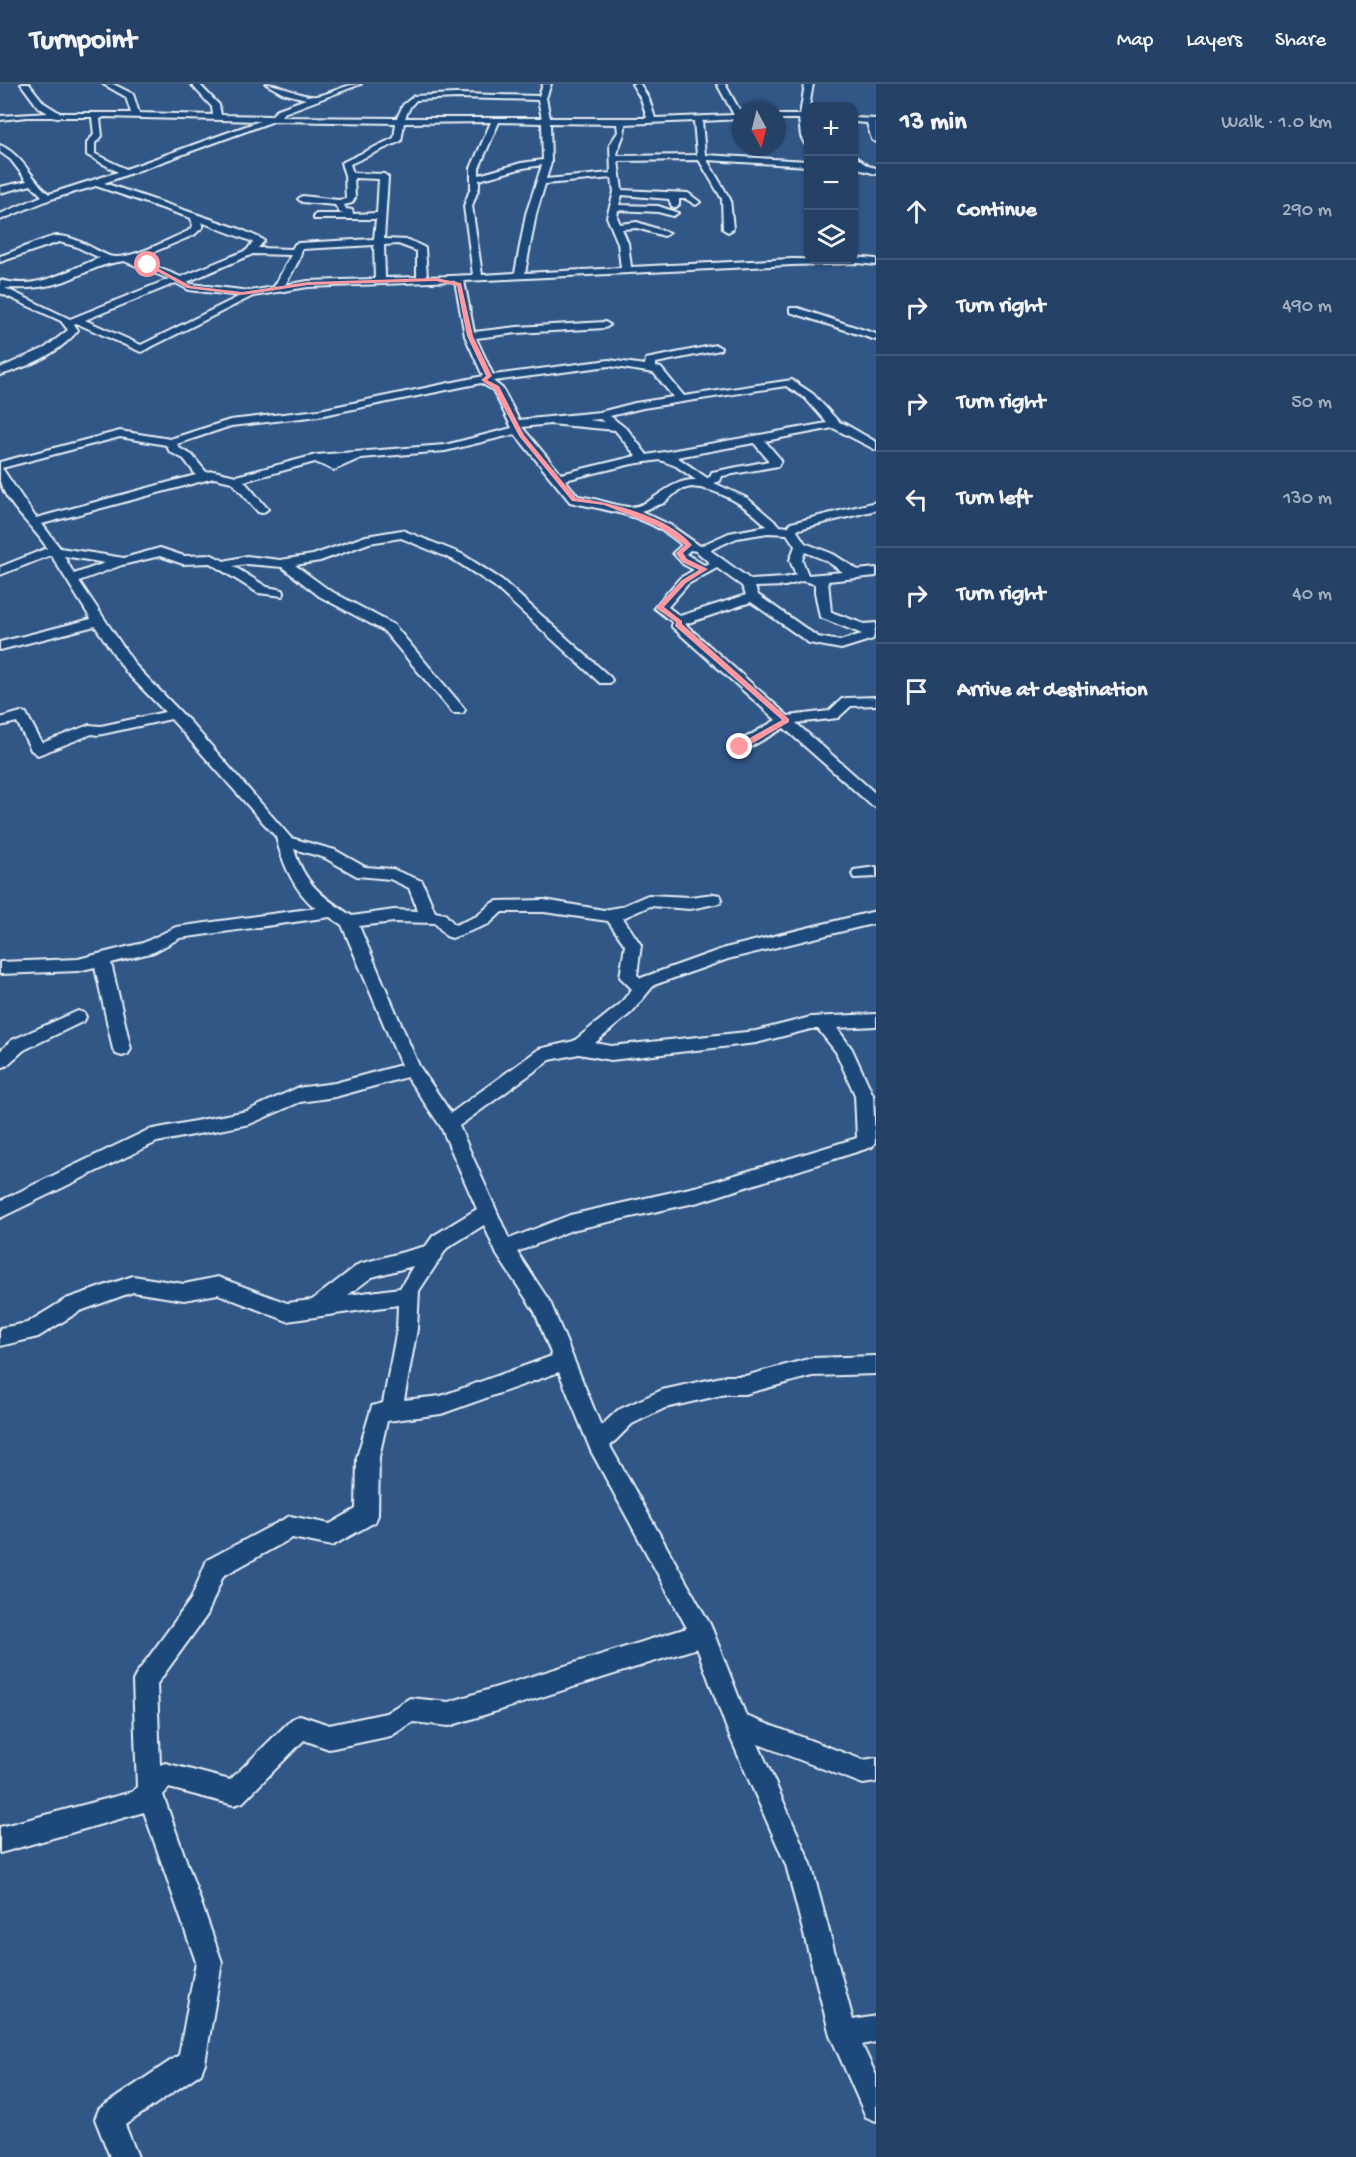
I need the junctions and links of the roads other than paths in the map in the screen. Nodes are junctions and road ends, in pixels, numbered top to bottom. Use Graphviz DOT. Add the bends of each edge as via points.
graph roads {
  1 [pos="25,84"];
  2 [pos="107,84"];
  3 [pos="195,84"];
  4 [pos="270,84"];
  5 [pos="357,84"];
  6 [pos="547,84"];
  7 [pos="636,84"];
  8 [pos="721,84"];
  9 [pos="809,84"];
  10 [pos="542,98"];
  11 [pos="314,99"];
  12 [pos="807,102"];
  13 [pos="732,103"];
  14 [pos="300,106"];
  15 [pos="100,116"];
  16 [pos="136,116"];
  17 [pos="217,116"];
  18 [pos="61,117"];
  19 [pos="732,117"];
  20 [pos="786,117"];
  21 [pos="804,117"];
  22 [pos="0,118"];
  23 [pos="273,118"];
  24 [pos="302,119"];
  25 [pos="698,119"];
  26 [pos="400,120"];
  27 [pos="496,120"];
  28 [pos="546,120"];
  29 [pos="858,120"];
  30 [pos="652,121"];
  31 [pos="874,121"];
  32 [pos="621,122"];
  33 [pos="876,140"];
  34 [pos="0,148"];
  35 [pos="701,157"];
  36 [pos="613,159"];
  37 [pos="804,164"];
  38 [pos="858,165"];
  39 [pos="549,166"];
  40 [pos="564,170"];
  41 [pos="876,171"];
  42 [pos="124,172"];
  43 [pos="349,175"];
  44 [pos="615,175"];
  45 [pos="0,178"];
  46 [pos="475,178"];
  47 [pos="588,179"];
  48 [pos="33,181"];
  49 [pos="543,182"];
  50 [pos="96,183"];
  51 [pos="0,190"];
  52 [pos="618,192"];
  53 [pos="666,196"];
  54 [pos="48,197"];
  55 [pos="302,199"];
  56 [pos="696,202"];
  57 [pos="338,203"];
  58 [pos="613,207"];
  59 [pos="381,216"];
  60 [pos="0,217"];
  61 [pos="195,217"];
  62 [pos="317,217"];
  63 [pos="348,217"];
  64 [pos="644,226"];
  65 [pos="617,227"];
  66 [pos="728,229"];
  67 [pos="664,233"];
  68 [pos="379,241"];
  69 [pos="251,251"];
  70 [pos="297,252"];
  71 [pos="0,259"];
  72 [pos="130,259"];
  73 [pos="111,260"];
  74 [pos="876,262"];
  75 [pos="626,270"];
  76 [pos="520,276"];
  77 [pos="478,278"];
  78 [pos="179,280"];
  79 [pos="422,280"];
  80 [pos="380,281"];
  81 [pos="459,281"];
  82 [pos="0,283"];
  83 [pos="279,287"];
  84 [pos="0,289"];
  85 [pos="250,294"];
  86 [pos="794,310"];
  87 [pos="73,321"];
  88 [pos="605,325"];
  89 [pos="470,336"];
  90 [pos="876,337"];
  91 [pos="716,348"];
  92 [pos="651,369"];
  93 [pos="0,372"];
  94 [pos="483,380"];
  95 [pos="680,399"];
  96 [pos="602,415"];
  97 [pos="550,421"];
  98 [pos="833,425"];
  99 [pos="517,427"];
  100 [pos="618,428"];
  101 [pos="758,440"];
  102 [pos="171,442"];
  103 [pos="876,447"];
  104 [pos="664,456"];
  105 [pos="644,459"];
  106 [pos="0,465"];
  107 [pos="0,471"];
  108 [pos="204,477"];
  109 [pos="558,478"];
  110 [pos="236,480"];
  111 [pos="708,484"];
  112 [pos="8,496"];
  113 [pos="660,500"];
  114 [pos="876,506"];
  115 [pos="262,509"];
  116 [pos="628,511"];
  117 [pos="647,519"];
  118 [pos="395,520"];
  119 [pos="36,522"];
  120 [pos="772,529"];
  121 [pos="791,531"];
  122 [pos="402,534"];
  123 [pos="801,546"];
  124 [pos="695,548"];
  125 [pos="56,550"];
  126 [pos="121,562"];
  127 [pos="718,562"];
  128 [pos="836,562"];
  129 [pos="279,563"];
  130 [pos="222,565"];
  131 [pos="876,566"];
  132 [pos="705,569"];
  133 [pos="0,571"];
  134 [pos="876,573"];
  135 [pos="855,574"];
  136 [pos="240,577"];
  137 [pos="806,578"];
  138 [pos="72,579"];
  139 [pos="751,590"];
  140 [pos="278,593"];
  141 [pos="100,620"];
  142 [pos="680,622"];
  143 [pos="874,627"];
  144 [pos="0,646"];
  145 [pos="605,680"];
  146 [pos="876,701"];
  147 [pos="458,710"];
  148 [pos="174,714"];
  149 [pos="787,720"];
  150 [pos="0,722"];
  151 [pos="740,747"];
  152 [pos="876,802"];
  153 [pos="284,841"];
  154 [pos="876,872"];
  155 [pos="860,874"];
  156 [pos="714,899"];
  157 [pos="332,911"];
  158 [pos="613,915"];
  159 [pos="876,917"];
  160 [pos="429,918"];
  161 [pos="349,922"];
  162 [pos="102,959"];
  163 [pos="0,968"];
  164 [pos="642,988"];
  165 [pos="78,1017"];
  166 [pos="876,1020"];
  167 [pos="823,1023"];
  168 [pos="579,1047"];
  169 [pos="122,1048"];
  170 [pos="0,1061"];
  171 [pos="411,1069"];
  172 [pos="449,1124"];
  173 [pos="871,1141"];
  174 [pos="0,1210"];
  175 [pos="487,1213"];
  176 [pos="504,1250"];
  177 [pos="433,1253"];
  178 [pos="409,1295"];
  179 [pos="318,1308"];
  180 [pos="0,1337"];
  181 [pos="564,1361"];
  182 [pos="876,1365"];
  183 [pos="392,1411"];
  184 [pos="598,1444"];
  185 [pos="703,1634"];
  186 [pos="738,1725"];
  187 [pos="876,1770"];
  188 [pos="149,1792"];
  189 [pos="0,1840"];
  190 [pos="876,2029"];
  191 [pos="844,2035"];
  192 [pos="876,2107"];
  193 [pos="124,2157"];
  1 -- 18 [label="street" via="41,105"];
  2 -- 16 [label="street" via="130,96"];
  3 -- 17 [label="street" via="216,107"];
  4 -- 11 [label="street"];
  5 -- 11 [label="street"];
  6 -- 10 [label="street"];
  7 -- 30 [label="street"];
  8 -- 13 [label="street"];
  9 -- 12 [label="street"];
  10 -- 26 [label="street" via="414,98"];
  10 -- 28 [label="street"];
  11 -- 14 [label="street"];
  14 -- 23 [label="street" via="281,111"];
  14 -- 24 [label="street"];
  15 -- 16 [label="street"];
  15 -- 18 [label="street"];
  15 -- 42 [label="street" via="96,118 98,136 91,142 91,155"];
  16 -- 17 [label="street"];
  17 -- 23 [label="street"];
  18 -- 22 [label="street"];
  19 -- 25 [label="street"];
  20 -- 21 [label="street"];
  23 -- 24 [label="street"];
  23 -- 42 [label="street"];
  24 -- 26 [label="street"];
  25 -- 30 [label="street"];
  25 -- 35 [label="street"];
  26 -- 27 [label="street"];
  26 -- 43 [label="street" via="398,139 345,163"];
  27 -- 28 [label="street"];
  27 -- 46 [label="street" via="475,168"];
  28 -- 32 [label="street"];
  28 -- 39 [label="street"];
  29 -- 31 [label="street"];
  30 -- 32 [label="street"];
  31 -- 33 [label="street"];
  32 -- 36 [label="street" via="622,132 615,141"];
  34 -- 48 [label="street"];
  35 -- 36 [label="street"];
  35 -- 37 [label="street"];
  35 -- 66 [label="street" via="726,199"];
  36 -- 44 [label="street"];
  38 -- 41 [label="street"];
  39 -- 46 [label="street" via="528,164"];
  39 -- 49 [label="street"];
  40 -- 47 [label="street" via="579,172"];
  42 -- 50 [label="street"];
  43 -- 57 [label="street" via="351,198"];
  43 -- 59 [label="street" via="384,177"];
  44 -- 47 [label="street"];
  44 -- 52 [label="street"];
  45 -- 48 [label="street"];
  46 -- 77 [label="street" via="468,206"];
  47 -- 49 [label="street"];
  48 -- 51 [label="street"];
  48 -- 54 [label="street"];
  49 -- 76 [label="street" via="531,214"];
  50 -- 54 [label="street"];
  50 -- 61 [label="street"];
  52 -- 53 [label="street"];
  52 -- 58 [label="street"];
  53 -- 56 [label="street" via="688,196"];
  53 -- 58 [label="street" via="675,199 674,209"];
  54 -- 60 [label="street"];
  55 -- 57 [label="street"];
  57 -- 63 [label="street"];
  58 -- 64 [label="street"];
  58 -- 65 [label="street"];
  59 -- 63 [label="street"];
  59 -- 68 [label="street"];
  61 -- 69 [label="street" via="255,238 259,241"];
  61 -- 72 [label="street" via="198,227 191,233"];
  62 -- 63 [label="street"];
  64 -- 65 [label="street"];
  64 -- 67 [label="street"];
  65 -- 75 [label="street"];
  68 -- 70 [label="street" via="298,246"];
  68 -- 79 [label="street" via="409,243 422,250"];
  68 -- 80 [label="street"];
  69 -- 70 [label="street"];
  69 -- 78 [label="street"];
  70 -- 83 [label="street"];
  71 -- 73 [label="street" via="59,239"];
  72 -- 73 [label="street"];
  72 -- 78 [label="street"];
  73 -- 82 [label="street" via="36,285"];
  74 -- 75 [label="street"];
  75 -- 76 [label="street"];
  76 -- 77 [label="street"];
  77 -- 81 [label="street"];
  78 -- 85 [label="street" via="189,287"];
  78 -- 87 [label="street"];
  79 -- 80 [label="street"];
  79 -- 81 [label="street"];
  80 -- 83 [label="street"];
  81 -- 89 [label="street"];
  83 -- 85 [label="street"];
  84 -- 87 [label="street"];
  85 -- 87 [label="street" via="141,349"];
  86 -- 90 [label="street"];
  87 -- 93 [label="street" via="73,330 66,339"];
  88 -- 89 [label="street"];
  89 -- 94 [label="street" via="489,376"];
  91 -- 92 [label="street" via="650,361"];
  92 -- 94 [label="street" via="599,363"];
  92 -- 95 [label="street" via="657,370"];
  94 -- 99 [label="street" via="497,388"];
  94 -- 102 [label="street" via="319,413 230,423"];
  95 -- 96 [label="street" via="627,406"];
  95 -- 98 [label="street" via="695,400 788,382 809,396"];
  96 -- 97 [label="street"];
  96 -- 100 [label="street"];
  97 -- 99 [label="street"];
  97 -- 100 [label="street"];
  98 -- 101 [label="street"];
  98 -- 103 [label="street"];
  99 -- 109 [label="street"];
  99 -- 110 [label="street" via="445,448 359,455 334,467 316,458"];
  100 -- 105 [label="street"];
  101 -- 104 [label="street"];
  101 -- 111 [label="street" via="775,460 774,464 716,474 716,479"];
  102 -- 106 [label="street" via="120,435"];
  102 -- 108 [label="street" via="174,450 188,458"];
  104 -- 105 [label="street"];
  104 -- 111 [label="street" via="687,467"];
  105 -- 109 [label="street"];
  107 -- 112 [label="street"];
  108 -- 110 [label="street" via="214,474"];
  108 -- 119 [label="street"];
  109 -- 116 [label="street" via="574,499"];
  110 -- 115 [label="street"];
  111 -- 113 [label="street" via="680,486 669,490"];
  111 -- 120 [label="street" via="746,502 774,526"];
  112 -- 119 [label="street"];
  113 -- 116 [label="street"];
  113 -- 117 [label="street"];
  114 -- 121 [label="street" via="795,526"];
  116 -- 117 [label="street"];
  117 -- 124 [label="street"];
  118 -- 122 [label="street" via="406,528"];
  119 -- 125 [label="street"];
  120 -- 121 [label="street"];
  120 -- 124 [label="street" via="747,531"];
  121 -- 123 [label="street"];
  122 -- 129 [label="street" via="366,540 316,558"];
  122 -- 145 [label="street" via="458,557 498,583"];
  123 -- 128 [label="street"];
  123 -- 137 [label="street" via="796,560"];
  124 -- 127 [label="street"];
  124 -- 132 [label="street" via="679,553 684,560"];
  125 -- 126 [label="street"];
  125 -- 133 [label="street"];
  125 -- 138 [label="street"];
  126 -- 130 [label="street" via="160,552 183,560 212,559"];
  126 -- 138 [label="street"];
  127 -- 132 [label="street"];
  127 -- 139 [label="street"];
  128 -- 131 [label="street"];
  128 -- 135 [label="street"];
  129 -- 130 [label="street" via="247,560"];
  129 -- 136 [label="street"];
  129 -- 147 [label="street" via="389,628"];
  130 -- 136 [label="street"];
  132 -- 142 [label="street" via="684,581 660,608"];
  134 -- 135 [label="street"];
  135 -- 137 [label="street"];
  136 -- 140 [label="street" via="263,590"];
  137 -- 139 [label="street"];
  137 -- 143 [label="street" via="822,582 825,614 863,628"];
  138 -- 141 [label="street"];
  139 -- 142 [label="street"];
  139 -- 143 [label="street" via="814,640 841,645 868,636"];
  141 -- 144 [label="street"];
  141 -- 148 [label="street" via="131,669"];
  142 -- 149 [label="street"];
  146 -- 149 [label="street" via="847,702 833,715"];
  148 -- 150 [label="street" via="98,731 94,728 38,750 21,716"];
  148 -- 153 [label="street"];
  149 -- 151 [label="street"];
  149 -- 152 [label="street"];
  153 -- 157 [label="street" via="290,861 312,897"];
  153 -- 160 [label="street" via="330,854 362,872 392,874 416,885"];
  154 -- 155 [label="street"];
  156 -- 158 [label="street" via="690,903 648,900"];
  157 -- 161 [label="street"];
  157 -- 162 [label="street" via="176,933 148,948"];
  158 -- 160 [label="street" via="544,906 498,907 483,920 452,932 439,918"];
  158 -- 164 [label="street" via="633,945 628,978"];
  159 -- 164 [label="street" via="725,954 648,981"];
  160 -- 161 [label="street" via="394,916"];
  161 -- 171 [label="street"];
  162 -- 163 [label="street"];
  162 -- 169 [label="street"];
  164 -- 168 [label="street" via="626,1008"];
  165 -- 170 [label="street" via="18,1045"];
  166 -- 167 [label="street"];
  167 -- 168 [label="street" via="756,1037 611,1053"];
  167 -- 173 [label="street" via="843,1049 864,1095"];
  168 -- 172 [label="street" via="545,1054"];
  171 -- 172 [label="street"];
  171 -- 174 [label="street" via="335,1090 297,1095 250,1117 154,1135"];
  172 -- 175 [label="street"];
  173 -- 176 [label="street" via="699,1194 570,1223"];
  175 -- 176 [label="street"];
  175 -- 177 [label="street" via="440,1242"];
  176 -- 181 [label="street" via="543,1308"];
  177 -- 178 [label="street"];
  177 -- 179 [label="street" via="366,1270"];
  178 -- 179 [label="street"];
  178 -- 183 [label="street"];
  179 -- 180 [label="street" via="287,1312 218,1285 184,1292 133,1284 73,1305 31,1331"];
  181 -- 183 [label="street" via="441,1405"];
  181 -- 184 [label="street"];
  182 -- 184 [label="street" via="812,1367 745,1385 726,1385 662,1399 625,1417"];
  183 -- 188 [label="street" via="380,1413 368,1457 367,1515 332,1535 290,1527 215,1568 200,1607 145,1681"];
  184 -- 185 [label="street"];
  185 -- 186 [label="street"];
  185 -- 188 [label="street" via="449,1714 410,1710 391,1724 329,1737 300,1727 234,1793 165,1774"];
  186 -- 187 [label="street" via="863,1772"];
  186 -- 191 [label="street" via="798,1864"];
  188 -- 189 [label="street" via="139,1802"];
  188 -- 193 [label="street" via="209,1962 191,2063 109,2119"];
  190 -- 191 [label="street"];
  191 -- 192 [label="street"];
}
